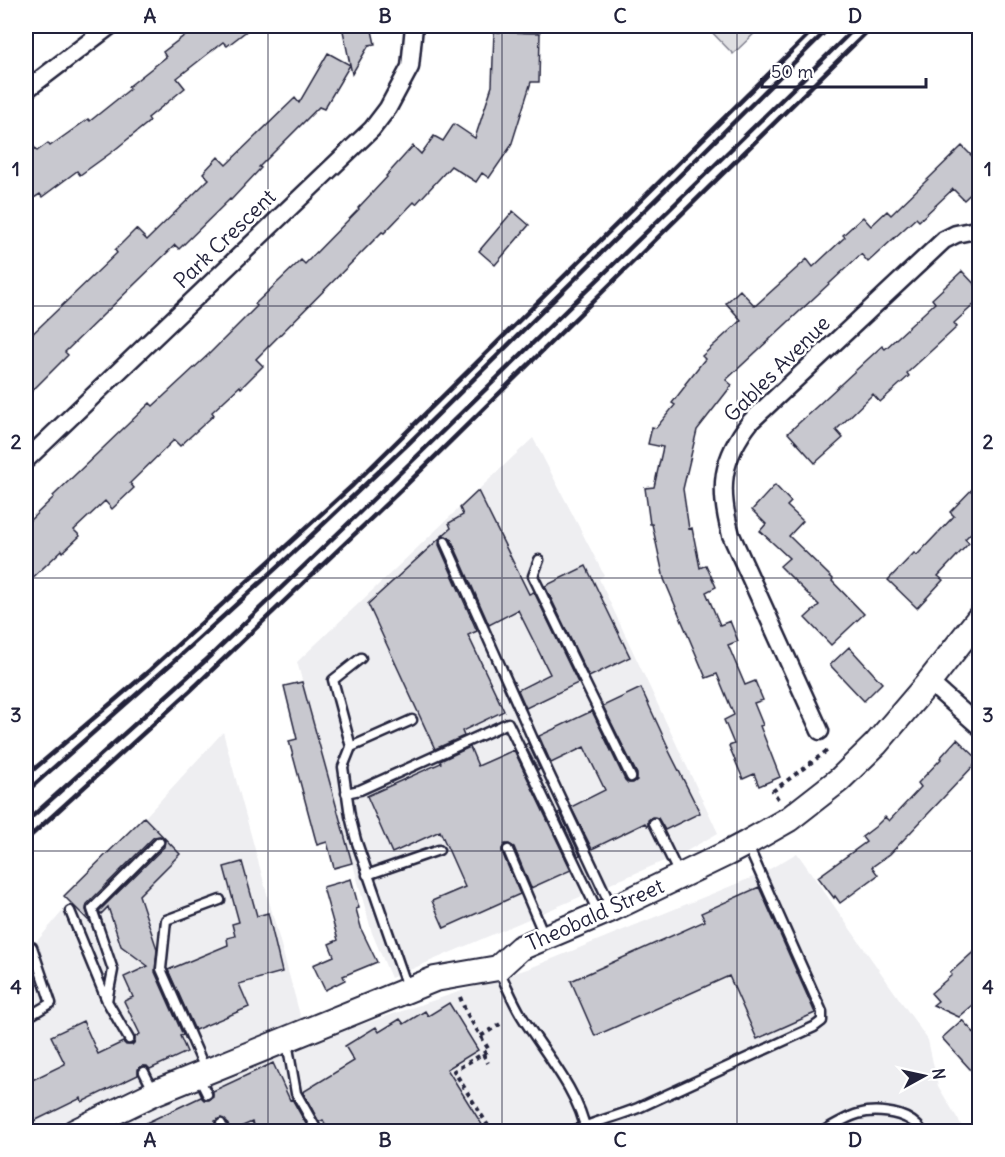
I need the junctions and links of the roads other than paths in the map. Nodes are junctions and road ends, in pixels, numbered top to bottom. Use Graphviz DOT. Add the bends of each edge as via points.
graph roads {
  1 [pos="110,26"];
  2 [pos="414,26"];
  3 [pos="26,90"];
  4 [pos="980,229"];
  5 [pos="26,460"];
  6 [pos="445,542"];
  7 [pos="539,560"];
  8 [pos="980,617"];
  9 [pos="361,658"];
  10 [pos="929,682"];
  11 [pos="412,720"];
  12 [pos="980,727"];
  13 [pos="820,731"];
  14 [pos="351,747"];
  15 [pos="631,777"];
  16 [pos="346,793"];
  17 [pos="654,823"];
  18 [pos="159,842"];
  19 [pos="747,843"];
  20 [pos="439,850"];
  21 [pos="508,850"];
  22 [pos="367,874"];
  23 [pos="680,877"];
  24 [pos="220,900"];
  25 [pos="70,911"];
  26 [pos="606,912"];
  27 [pos="545,937"];
  28 [pos="32,947"];
  29 [pos="498,968"];
  30 [pos="408,990"];
  31 [pos="107,1001"];
  32 [pos="26,1018"];
  33 [pos="287,1039"];
  34 [pos="129,1040"];
  35 [pos="204,1080"];
  36 [pos="585,1129"];
  37 [pos="74,1131"];
  38 [pos="318,1131"];
  39 [pos="571,1131"];
  40 [pos="822,1131"];
  41 [pos="923,1131"];
  1 -- 3 [label="street"];
  2 -- 5 [label="street, Park Crescent" via="410,67 372,129"];
  4 -- 13 [label="street, Gables Avenue" via="944,240 751,421 729,454 723,497 731,535"];
  6 -- 26 [label="lane"];
  7 -- 15 [label="lane" via="533,576"];
  8 -- 10 [label="street, Theobald Street"];
  9 -- 14 [label="lane" via="333,680"];
  10 -- 12 [label="street"];
  10 -- 19 [label="street, Theobald Street" via="839,780 789,819"];
  11 -- 14 [label="lane"];
  14 -- 16 [label="lane" via="343,767"];
  16 -- 22 [label="lane"];
  16 -- 26 [label="lane" via="508,723"];
  17 -- 23 [label="lane"];
  18 -- 31 [label="lane" via="92,909 113,970"];
  19 -- 23 [label="street, Theobald Street"];
  19 -- 36 [label="lane" via="816,997 822,1021"];
  20 -- 22 [label="lane"];
  21 -- 27 [label="lane"];
  22 -- 30 [label="lane"];
  23 -- 26 [label="street, Theobald Street"];
  24 -- 35 [label="lane" via="166,920 161,969"];
  25 -- 31 [label="lane"];
  26 -- 27 [label="street, Theobald Street"];
  27 -- 29 [label="street, Theobald Street" via="520,948"];
  28 -- 32 [label="lane" via="51,1004"];
  29 -- 30 [label="street" via="435,979"];
  29 -- 36 [label="lane" via="519,1012 572,1093"];
  30 -- 33 [label="street"];
  31 -- 34 [label="lane"];
  33 -- 35 [label="street"];
  33 -- 38 [label="lane" via="296,1093"];
  35 -- 37 [label="street" via="149,1083"];
  36 -- 39 [label="lane"];
  40 -- 41 [label="lane" via="869,1110 904,1117"];
}
